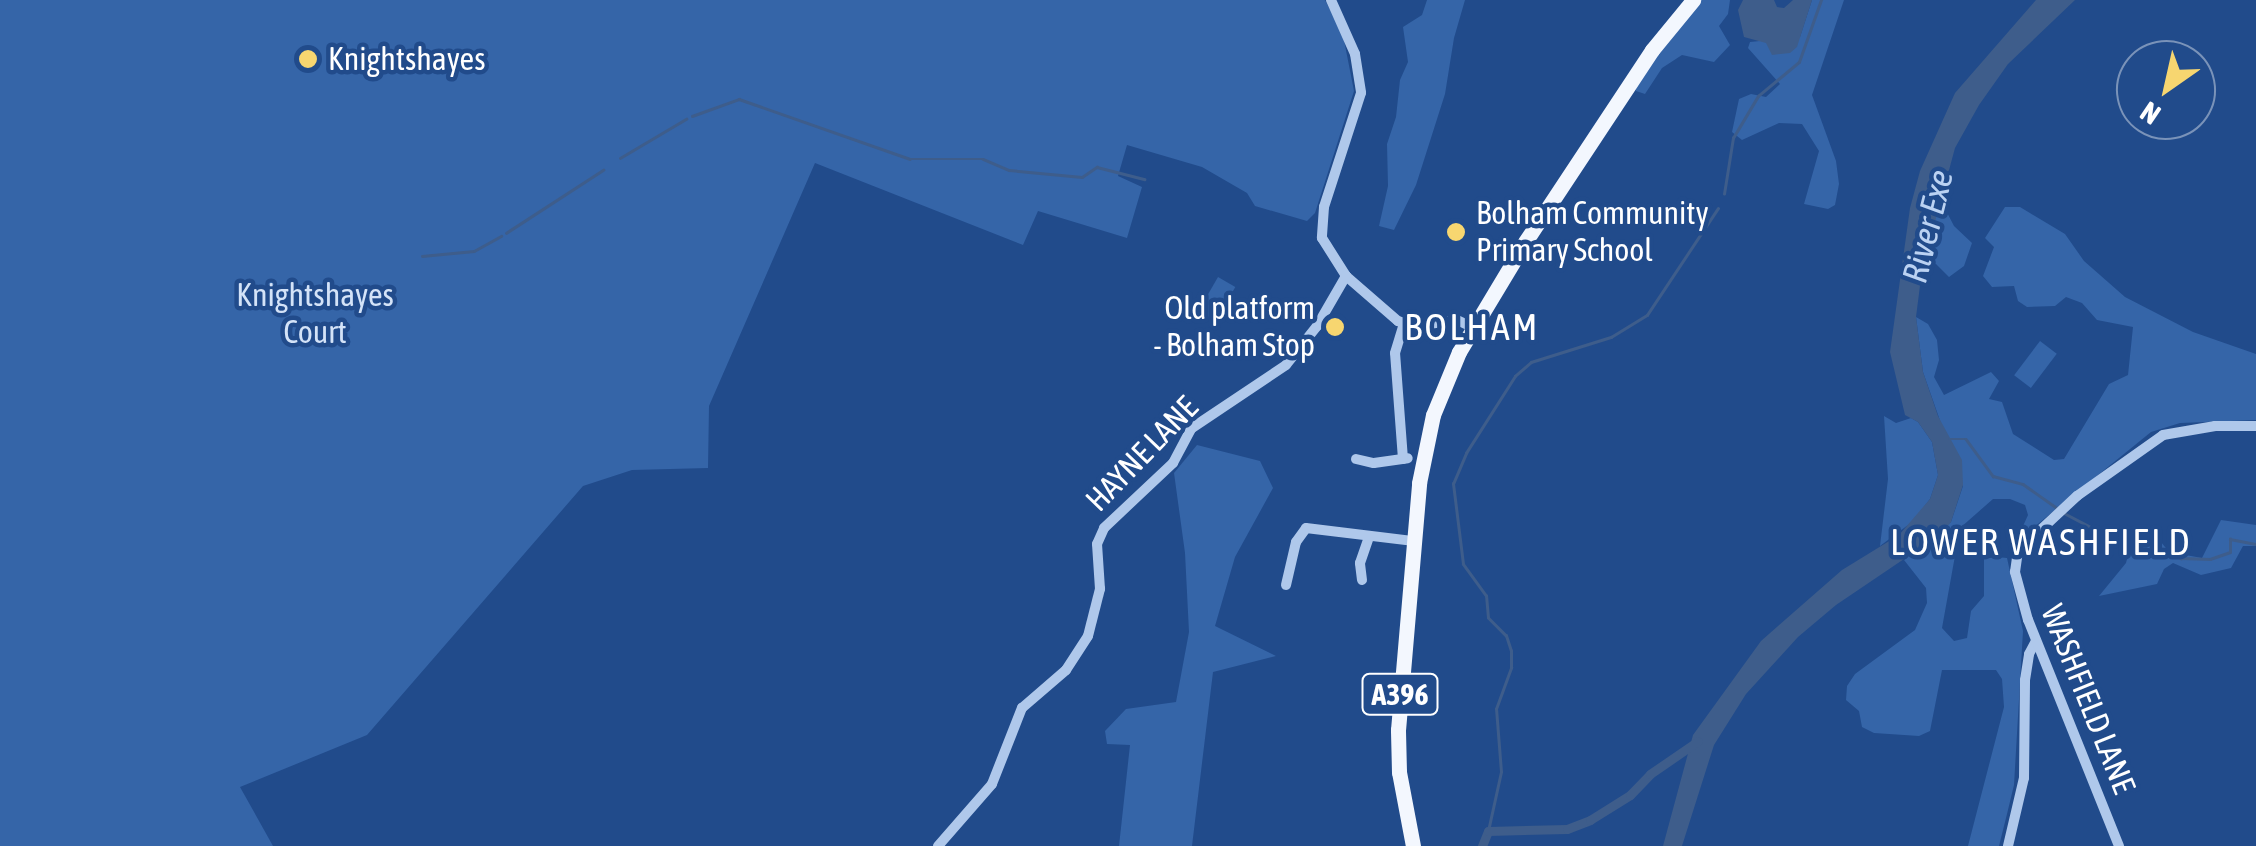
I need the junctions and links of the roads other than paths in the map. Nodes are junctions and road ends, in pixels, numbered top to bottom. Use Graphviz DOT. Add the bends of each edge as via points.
graph roads {
  1 [pos="1331,0"];
  2 [pos="1693,0"];
  3 [pos="1346,276"];
  4 [pos="1404,324"];
  5 [pos="1472,327"];
  6 [pos="2256,426"];
  7 [pos="1356,459"];
  8 [pos="1369,536"];
  9 [pos="1414,541"];
  10 [pos="1283,576"];
  11 [pos="1362,580"];
  12 [pos="2036,642"];
  13 [pos="938,846"];
  14 [pos="1413,846"];
  15 [pos="2008,846"];
  16 [pos="2119,846"];
  1 -- 3 [label="street" via="1356,54 1361,93 1320,229"];
  2 -- 5 [label="main road, A396" via="1652,50"];
  3 -- 4 [label="street"];
  3 -- 13 [label="street, HAYNE LANE" via="1286,366 1192,428 1173,463 1104,528 1088,636 1066,670 1022,708 992,784"];
  4 -- 5 [label="street" via="1451,320"];
  4 -- 7 [label="street" via="1395,353 1406,458"];
  5 -- 9 [label="main road, A396" via="1430,426"];
  6 -- 12 [label="street, WASHFIELD LANE" via="2164,435 2020,547 2016,560"];
  8 -- 9 [label="street"];
  8 -- 10 [label="street" via="1306,528"];
  8 -- 11 [label="street"];
  9 -- 14 [label="main road, A396" via="1398,730"];
  12 -- 15 [label="street" via="2025,680 2024,778"];
  12 -- 16 [label="street, WASHFIELD LANE"];
}
